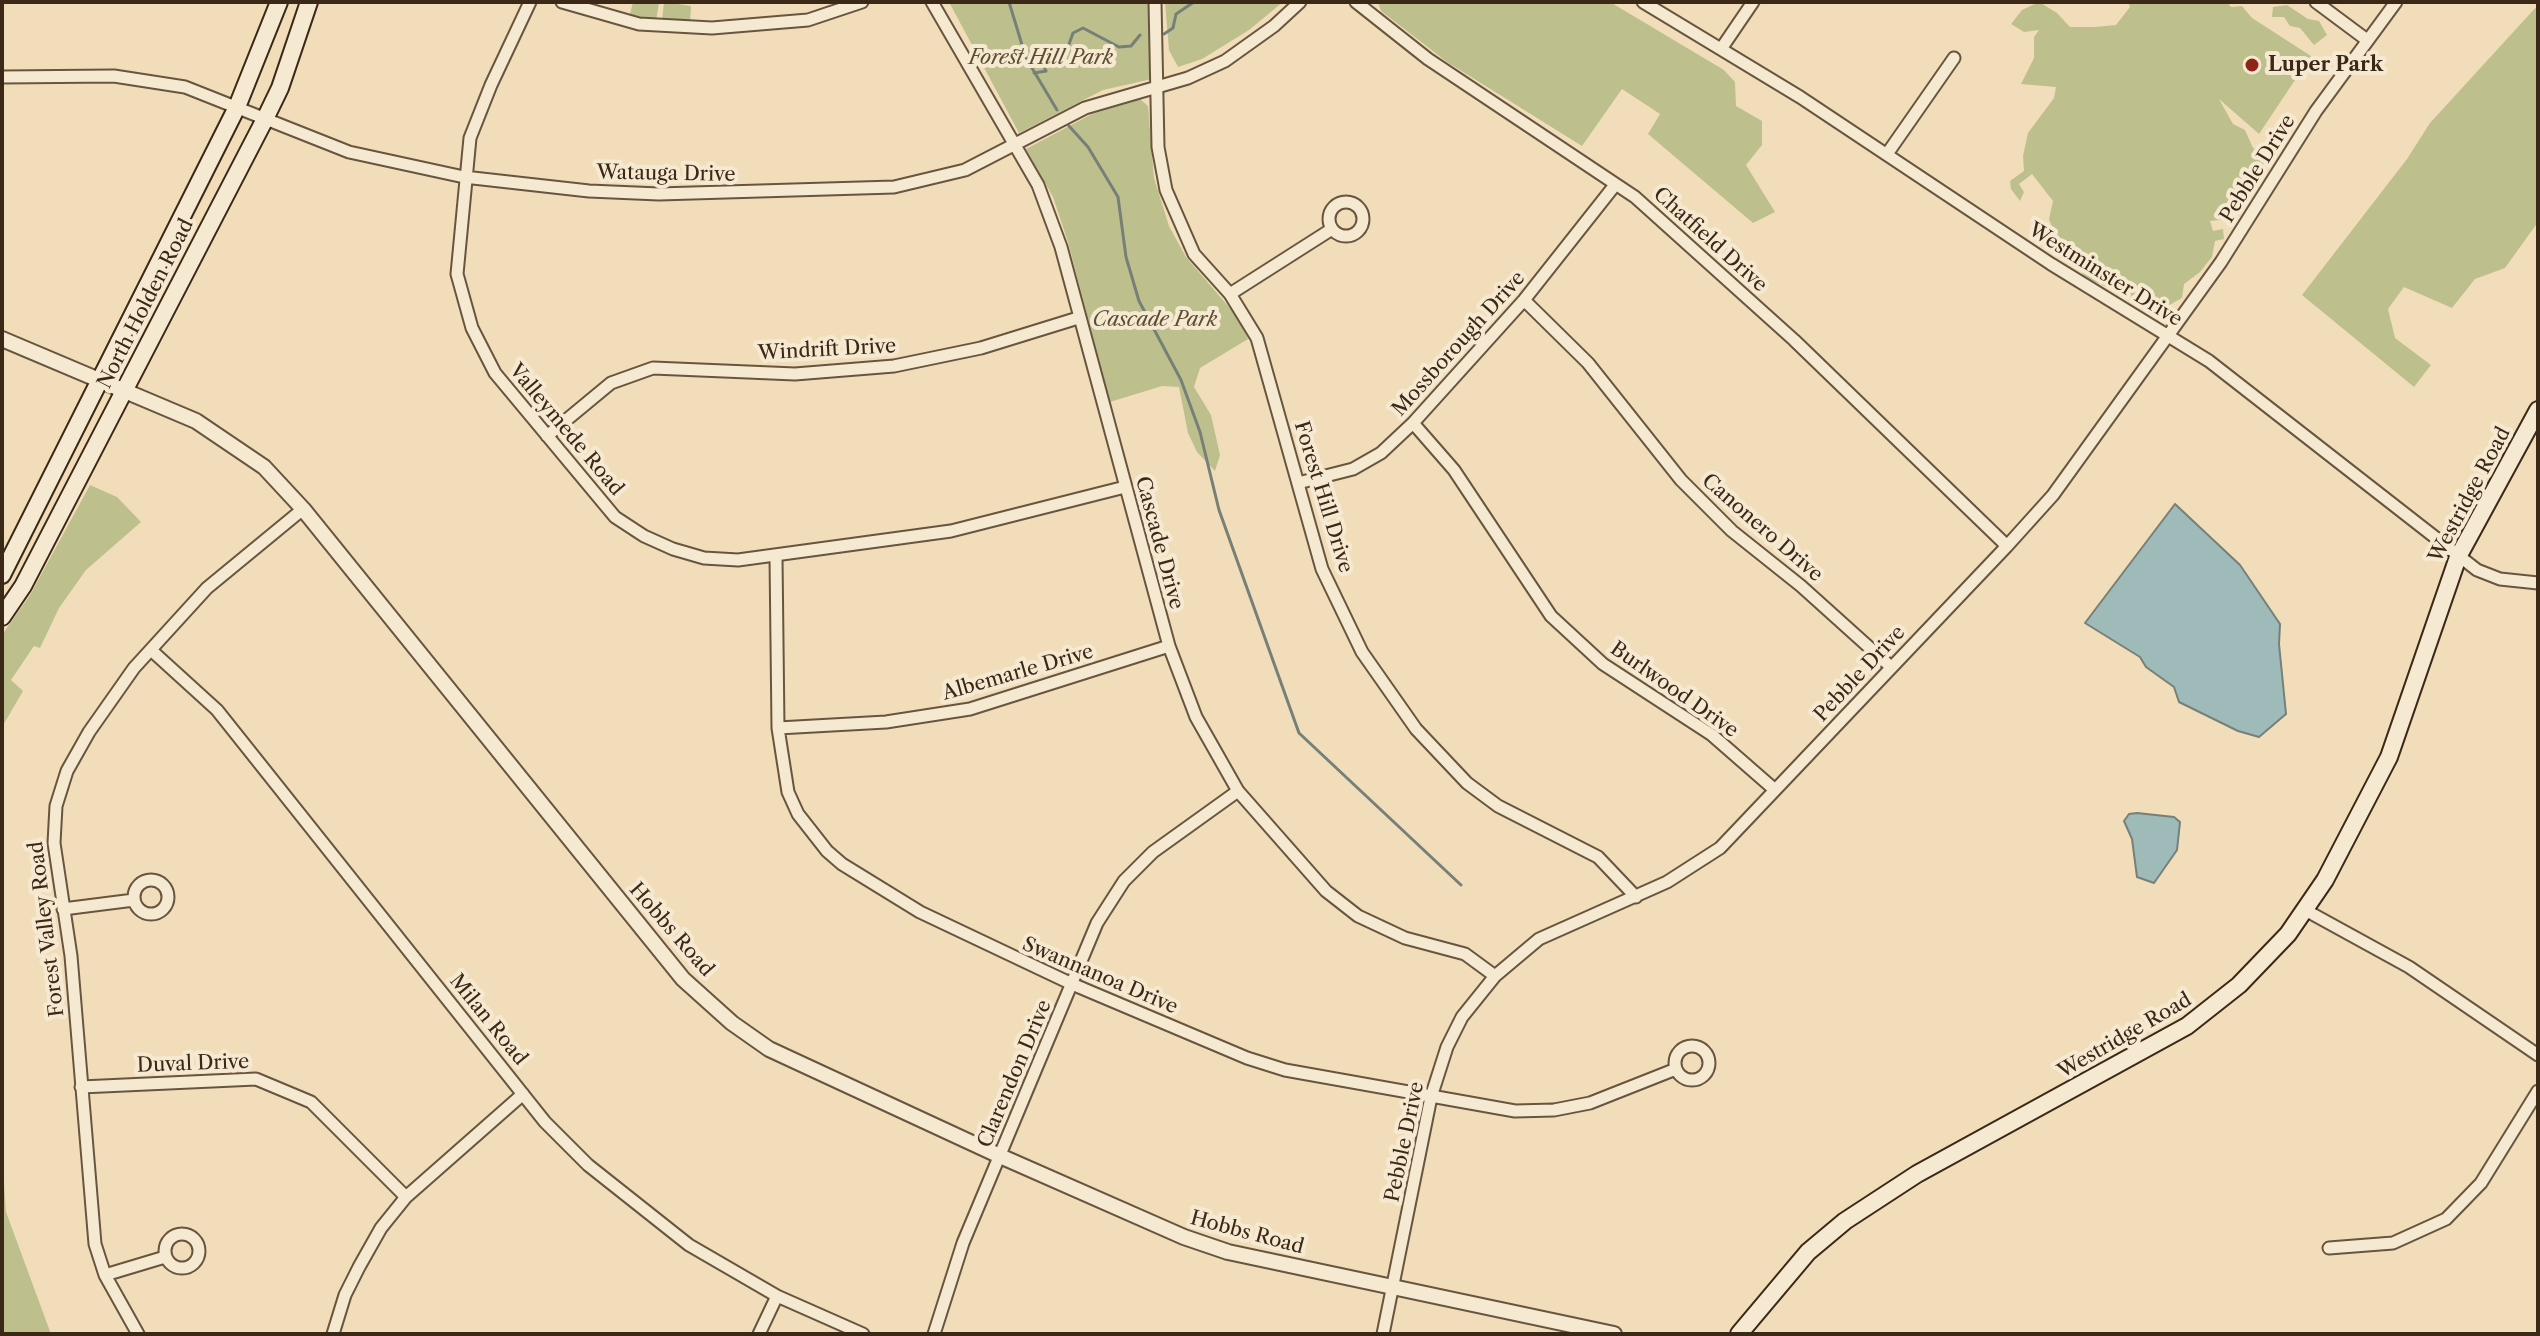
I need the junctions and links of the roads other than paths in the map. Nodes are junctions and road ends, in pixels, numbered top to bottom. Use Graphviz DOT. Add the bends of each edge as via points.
graph roads {
  1 [pos="279,2"];
  2 [pos="309,2"];
  3 [pos="530,2"];
  4 [pos="562,2"];
  5 [pos="862,2"];
  6 [pos="932,2"];
  7 [pos="1155,2"];
  8 [pos="1300,2"];
  9 [pos="1356,2"];
  10 [pos="1643,2"];
  11 [pos="1753,2"];
  12 [pos="2316,2"];
  13 [pos="2396,2"];
  14 [pos="2367,40"];
  15 [pos="1721,49"];
  16 [pos="1954,58"];
  17 [pos="2,77"];
  18 [pos="1155,86"];
  19 [pos="237,107"];
  20 [pos="265,119"];
  21 [pos="1016,144"];
  22 [pos="1887,154"];
  23 [pos="464,177"];
  24 [pos="1615,185"];
  25 [pos="1332,229"];
  26 [pos="1230,294"];
  27 [pos="1524,300"];
  28 [pos="1078,318"];
  29 [pos="2168,335"];
  30 [pos="2,339"];
  31 [pos="101,382"];
  32 [pos="124,391"];
  33 [pos="2538,410"];
  34 [pos="1413,423"];
  35 [pos="547,436"];
  36 [pos="1298,483"];
  37 [pos="1125,487"];
  38 [pos="303,509"];
  39 [pos="2007,546"];
  40 [pos="776,557"];
  41 [pos="2458,557"];
  42 [pos="2,575"];
  43 [pos="2538,583"];
  44 [pos="2,617"];
  45 [pos="1169,646"];
  46 [pos="151,650"];
  47 [pos="1891,667"];
  48 [pos="778,728"];
  49 [pos="1775,790"];
  50 [pos="1238,791"];
  51 [pos="1636,897"];
  52 [pos="134,900"];
  53 [pos="63,909"];
  54 [pos="2307,911"];
  55 [pos="1495,976"];
  56 [pos="1072,984"];
  57 [pos="2538,1055"];
  58 [pos="1676,1069"];
  59 [pos="81,1087"];
  60 [pos="2538,1091"];
  61 [pos="523,1094"];
  62 [pos="1431,1097"];
  63 [pos="1000,1156"];
  64 [pos="406,1197"];
  65 [pos="2329,1248"];
  66 [pos="165,1257"];
  67 [pos="105,1275"];
  68 [pos="1393,1287"];
  69 [pos="777,1296"];
  70 [pos="138,1334"];
  71 [pos="333,1334"];
  72 [pos="759,1334"];
  73 [pos="863,1334"];
  74 [pos="934,1334"];
  75 [pos="1383,1334"];
  76 [pos="1614,1334"];
  77 [pos="1739,1334"];
  1 -- 19 [label="main road, North Holden Road"];
  2 -- 20 [label="main road, North Holden Road"];
  3 -- 23 [label="street, Valleymede Road" via="480,111"];
  4 -- 5 [label="street" via="639,24 702,28 808,20"];
  6 -- 21 [label="street, Cascade Drive"];
  7 -- 18 [label="street, Forest Hill Drive"];
  8 -- 18 [label="street, Watauga Drive" via="1225,61"];
  9 -- 24 [label="street, Chatfield Drive" via="1428,59"];
  10 -- 15 [label="street, Westminster Drive"];
  11 -- 15 [label="street"];
  12 -- 14 [label="street"];
  13 -- 14 [label="street, Pebble Drive"];
  14 -- 29 [label="street, Pebble Drive"];
  15 -- 22 [label="street, Westminster Drive"];
  16 -- 22 [label="street"];
  17 -- 19 [label="street, Watauga Drive" via="146,79"];
  18 -- 21 [label="street, Watauga Drive" via="1085,108"];
  18 -- 26 [label="street, Forest Hill Drive" via="1158,147 1174,214 1194,254"];
  19 -- 20 [label="street, Watauga Drive"];
  19 -- 31 [label="main road, North Holden Road"];
  20 -- 23 [label="street, Watauga Drive" via="349,152"];
  20 -- 32 [label="main road, North Holden Road"];
  21 -- 23 [label="street, Watauga Drive" via="965,170 894,187 659,194"];
  21 -- 28 [label="street, Cascade Drive" via="1061,247"];
  22 -- 29 [label="street, Westminster Drive"];
  23 -- 35 [label="street, Valleymede Road" via="457,274 461,298 483,354"];
  24 -- 27 [label="street, Mossborough Drive"];
  24 -- 39 [label="street, Chatfield Drive" via="1635,197 1794,340"];
  25 -- 26 [label="street"];
  26 -- 36 [label="street, Forest Hill Drive" via="1257,338"];
  27 -- 34 [label="street, Mossborough Drive"];
  27 -- 47 [label="street, Canonero Drive" via="1588,363 1681,480 1732,531"];
  28 -- 35 [label="street, Windrift Drive" via="981,348 894,366 795,374 653,368 611,383"];
  28 -- 37 [label="street, Cascade Drive"];
  29 -- 39 [label="street, Pebble Drive" via="2053,495"];
  29 -- 41 [label="street, Westminster Drive" via="2209,361"];
  30 -- 31 [label="street, Hobbs Road"];
  31 -- 32 [label="street, Hobbs Road"];
  31 -- 42 [label="main road, North Holden Road"];
  32 -- 38 [label="street, Hobbs Road" via="224,436 264,467"];
  32 -- 44 [label="main road, North Holden Road"];
  33 -- 41 [label="main road, Westridge Road"];
  34 -- 36 [label="street, Mossborough Drive" via="1381,453 1353,469"];
  34 -- 49 [label="street, Burlwood Drive" via="1454,470 1551,616 1603,664 1712,735"];
  35 -- 40 [label="street, Valleymede Road" via="615,517 644,536 704,558"];
  36 -- 51 [label="street, Forest Hill Drive" via="1322,569 1348,625 1383,686 1416,729 1467,783 1498,806 1598,857"];
  37 -- 40 [label="street, Valleymede Road" via="951,531"];
  37 -- 45 [label="street, Cascade Drive"];
  38 -- 46 [label="street, Forest Valley Road" via="207,588"];
  38 -- 63 [label="street, Hobbs Road" via="683,979 769,1049"];
  39 -- 47 [label="street, Pebble Drive"];
  40 -- 48 [label="street, Swannanoa Drive"];
  41 -- 43 [label="street, Westminster Drive" via="2500,579"];
  41 -- 54 [label="main road, Westridge Road" via="2398,735"];
  45 -- 48 [label="street, Albemarle Drive" via="970,709 886,722"];
  45 -- 50 [label="street, Cascade Drive" via="1196,717"];
  46 -- 53 [label="street, Forest Valley Road" via="89,732 67,771 53,829"];
  46 -- 61 [label="street, Milan Road" via="217,710"];
  47 -- 49 [label="street, Pebble Drive"];
  48 -- 56 [label="street, Swannanoa Drive" via="781,764 798,814 842,864 971,939"];
  49 -- 51 [label="street, Pebble Drive" via="1720,848"];
  50 -- 55 [label="street, Cascade Drive" via="1317,881 1358,916 1405,938 1465,954"];
  50 -- 56 [label="street, Clarendon Drive" via="1189,824 1124,881 1097,923"];
  51 -- 55 [label="street, Pebble Drive" via="1539,939"];
  52 -- 53 [label="street"];
  53 -- 59 [label="street, Forest Valley Road"];
  54 -- 57 [label="street" via="2401,962"];
  54 -- 77 [label="main road, Westridge Road" via="2239,985 2187,1026 1917,1174 1845,1221 1799,1262"];
  55 -- 62 [label="street, Pebble Drive" via="1457,1027"];
  56 -- 62 [label="street, Swannanoa Drive" via="1285,1070"];
  56 -- 63 [label="street, Clarendon Drive"];
  58 -- 62 [label="street, Swannanoa Drive" via="1612,1096 1554,1110 1515,1111"];
  59 -- 64 [label="street, Duval Drive" via="256,1079 311,1102"];
  59 -- 67 [label="street, Forest Valley Road" via="95,1244"];
  60 -- 65 [label="street" via="2481,1183 2446,1219 2393,1243"];
  61 -- 64 [label="street"];
  61 -- 69 [label="street, Milan Road" via="545,1122 631,1202 689,1245"];
  62 -- 68 [label="street, Pebble Drive"];
  63 -- 68 [label="street, Hobbs Road" via="1228,1252"];
  63 -- 74 [label="street, Clarendon Drive" via="963,1243"];
  64 -- 71 [label="street" via="359,1267"];
  66 -- 67 [label="street"];
  67 -- 70 [label="street, Forest Valley Road"];
  68 -- 75 [label="street, Pebble Drive"];
  68 -- 76 [label="street, Hobbs Road"];
  69 -- 72 [label="street"];
  69 -- 73 [label="street, Milan Road"];
}
